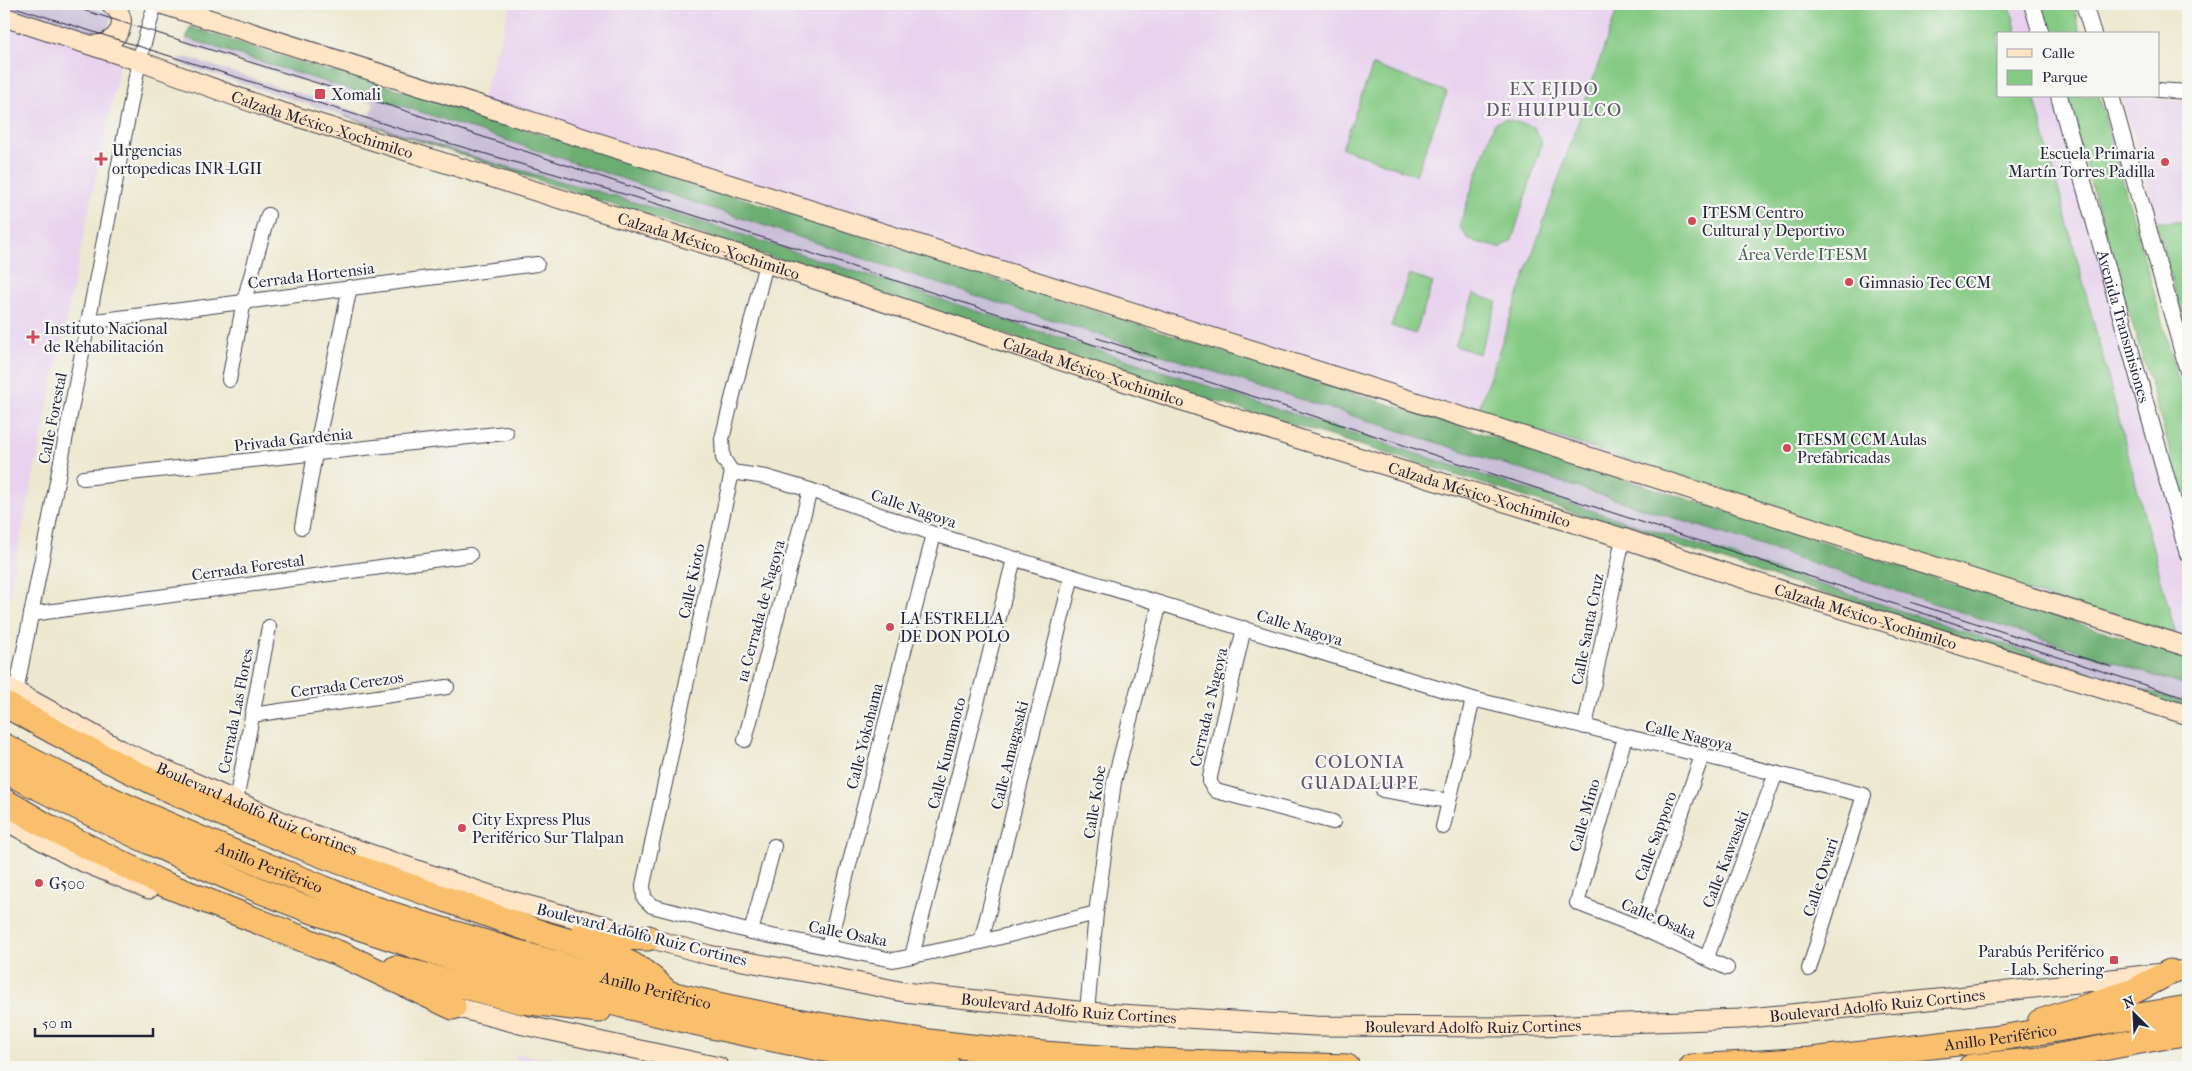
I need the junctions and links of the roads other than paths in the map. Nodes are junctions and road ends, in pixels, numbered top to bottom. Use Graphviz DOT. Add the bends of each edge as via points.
graph roads {
  1 [pos="111,4"];
  2 [pos="156,4"];
  3 [pos="161,4"];
  4 [pos="2032,4"];
  5 [pos="2084,4"];
  6 [pos="4,17"];
  7 [pos="2040,32"];
  8 [pos="2092,32"];
  9 [pos="93,45"];
  10 [pos="139,61"];
  11 [pos="2160,90"];
  12 [pos="2188,91"];
  13 [pos="2060,98"];
  14 [pos="2112,98"];
  15 [pos="268,215"];
  16 [pos="766,263"];
  17 [pos="538,264"];
  18 [pos="350,288"];
  19 [pos="244,301"];
  20 [pos="88,322"];
  21 [pos="2188,371"];
  22 [pos="229,380"];
  23 [pos="506,433"];
  24 [pos="315,454"];
  25 [pos="732,472"];
  26 [pos="83,478"];
  27 [pos="810,490"];
  28 [pos="302,527"];
  29 [pos="934,534"];
  30 [pos="1623,538"];
  31 [pos="2188,554"];
  32 [pos="470,555"];
  33 [pos="1014,559"];
  34 [pos="1072,576"];
  35 [pos="1160,603"];
  36 [pos="31,614"];
  37 [pos="269,627"];
  38 [pos="1244,628"];
  39 [pos="2188,647"];
  40 [pos="447,687"];
  41 [pos="8,694"];
  42 [pos="1473,699"];
  43 [pos="2188,714"];
  44 [pos="252,715"];
  45 [pos="1586,727"];
  46 [pos="1626,737"];
  47 [pos="745,740"];
  48 [pos="4,746"];
  49 [pos="1702,756"];
  50 [pos="4,770"];
  51 [pos="1776,773"];
  52 [pos="1383,790"];
  53 [pos="1864,795"];
  54 [pos="4,801"];
  55 [pos="236,801"];
  56 [pos="1449,801"];
  57 [pos="4,820"];
  58 [pos="1333,822"];
  59 [pos="1443,827"];
  60 [pos="774,846"];
  61 [pos="1577,903"];
  62 [pos="652,906"];
  63 [pos="1096,913"];
  64 [pos="510,920"];
  65 [pos="1641,928"];
  66 [pos="751,932"];
  67 [pos="648,938"];
  68 [pos="981,942"];
  69 [pos="828,946"];
  70 [pos="343,955"];
  71 [pos="912,956"];
  72 [pos="1707,957"];
  73 [pos="1728,968"];
  74 [pos="1809,969"];
  75 [pos="2179,971"];
  76 [pos="667,993"];
  77 [pos="453,1007"];
  78 [pos="2188,1008"];
  79 [pos="644,1010"];
  80 [pos="1087,1012"];
  81 [pos="2188,1032"];
  82 [pos="2000,1038"];
  83 [pos="719,1067"];
  84 [pos="948,1067"];
  85 [pos="1347,1067"];
  86 [pos="1692,1067"];
  87 [pos="1971,1067"];
  1 -- 9 [label="main road" via="120,14 120,31 106,44"];
  2 -- 10 [label="street, Calle Forestal"];
  3 -- 39 [label="main road"];
  4 -- 7 [label="street"];
  5 -- 8 [label="street"];
  6 -- 9 [label="main road, Calzada México-Xochimilco"];
  9 -- 10 [label="main road, Calzada México-Xochimilco"];
  10 -- 16 [label="main road, Calzada México-Xochimilco" via="262,106"];
  10 -- 20 [label="street, Calle Forestal"];
  11 -- 12 [label="street"];
  13 -- 31 [label="street, Avenida Transmisiones"];
  14 -- 21 [label="street"];
  15 -- 19 [label="street"];
  16 -- 25 [label="street" via="722,439 723,458"];
  16 -- 30 [label="main road, Calzada México-Xochimilco" via="1288,436"];
  17 -- 18 [label="street, Cerrada Hortensia"];
  18 -- 19 [label="street, Cerrada Hortensia"];
  18 -- 24 [label="street"];
  19 -- 20 [label="street, Cerrada Hortensia"];
  19 -- 22 [label="street"];
  20 -- 36 [label="street, Calle Forestal"];
  23 -- 24 [label="street, Privada Gardenia"];
  24 -- 26 [label="street, Privada Gardenia"];
  24 -- 28 [label="street"];
  25 -- 27 [label="street, Calle Nagoya" via="766,477"];
  25 -- 62 [label="street, Calle Kioto" via="643,885 644,898"];
  27 -- 29 [label="street, Calle Nagoya"];
  27 -- 47 [label="street, 1a Cerrada de Nagoya"];
  29 -- 33 [label="street, Calle Nagoya"];
  29 -- 69 [label="street, Calle Yokohama"];
  30 -- 43 [label="main road, Calzada México-Xochimilco" via="1722,572"];
  30 -- 45 [label="street, Calle Santa Cruz"];
  32 -- 36 [label="street, Cerrada Forestal"];
  33 -- 34 [label="street, Calle Nagoya"];
  33 -- 71 [label="street, Calle Kumamoto"];
  34 -- 35 [label="street, Calle Nagoya"];
  34 -- 68 [label="street, Calle Amagasaki"];
  35 -- 38 [label="street, Calle Nagoya"];
  35 -- 63 [label="street, Calle Kobe" via="1114,782"];
  36 -- 41 [label="street, Calle Forestal"];
  37 -- 44 [label="street, Cerrada Las Flores"];
  38 -- 42 [label="street, Calle Nagoya"];
  38 -- 58 [label="street, Cerrada 2 Nagoya" via="1210,777 1212,788"];
  40 -- 44 [label="street, Cerrada Cerezos"];
  41 -- 55 [label="main road, Boulevard Adolfo Ruiz Cortines" via="122,751"];
  41 -- 64 [label="highway" via="116,764 224,814 328,857"];
  42 -- 45 [label="street, Calle Nagoya"];
  42 -- 56 [label="street"];
  44 -- 55 [label="street, Cerrada Las Flores"];
  45 -- 46 [label="street, Calle Nagoya"];
  46 -- 49 [label="street, Calle Nagoya"];
  46 -- 61 [label="street, Calle Mino"];
  48 -- 76 [label="highway, Anillo Periférico" via="188,834 376,909 535,959"];
  49 -- 51 [label="street, Calle Nagoya"];
  49 -- 65 [label="street, Calle Sapporo"];
  50 -- 79 [label="highway, Anillo Periférico" via="97,818 312,910 416,946"];
  51 -- 53 [label="street, Calle Nagoya"];
  51 -- 72 [label="street, Calle Kawasaki"];
  52 -- 56 [label="street"];
  53 -- 74 [label="street, Calle Owari"];
  54 -- 70 [label="highway" via="50,828 159,882"];
  55 -- 67 [label="main road, Boulevard Adolfo Ruiz Cortines" via="306,832 493,896"];
  56 -- 59 [label="street"];
  57 -- 77 [label="main road" via="76,859 388,987"];
  60 -- 66 [label="street"];
  61 -- 65 [label="street, Calle Osaka"];
  62 -- 66 [label="street, Calle Osaka"];
  63 -- 68 [label="street, Calle Osaka"];
  63 -- 80 [label="street, Calle Kobe"];
  64 -- 67 [label="highway" via="537,922 595,935"];
  64 -- 76 [label="highway" via="622,958 645,972"];
  65 -- 72 [label="street, Calle Osaka"];
  66 -- 69 [label="street, Calle Osaka"];
  67 -- 80 [label="main road, Boulevard Adolfo Ruiz Cortines" via="709,955 904,992"];
  68 -- 71 [label="street, Calle Osaka"];
  69 -- 71 [label="street, Calle Osaka" via="893,960"];
  70 -- 77 [label="highway"];
  70 -- 79 [label="highway" via="521,1001 569,1008"];
  72 -- 73 [label="street, Calle Osaka"];
  75 -- 80 [label="main road, Boulevard Adolfo Ruiz Cortines" via="1738,1019 1508,1027 1315,1026"];
  75 -- 82 [label="highway" via="2132,992 2061,1014"];
  76 -- 85 [label="highway, Anillo Periférico" via="790,1020 910,1040 1111,1059"];
  77 -- 83 [label="main road"];
  78 -- 82 [label="highway, Anillo Periférico"];
  79 -- 84 [label="highway, Anillo Periférico" via="820,1048"];
  81 -- 87 [label="highway, Anillo Periférico" via="2039,1060"];
  82 -- 86 [label="highway, Anillo Periférico" via="1811,1060"];
}
